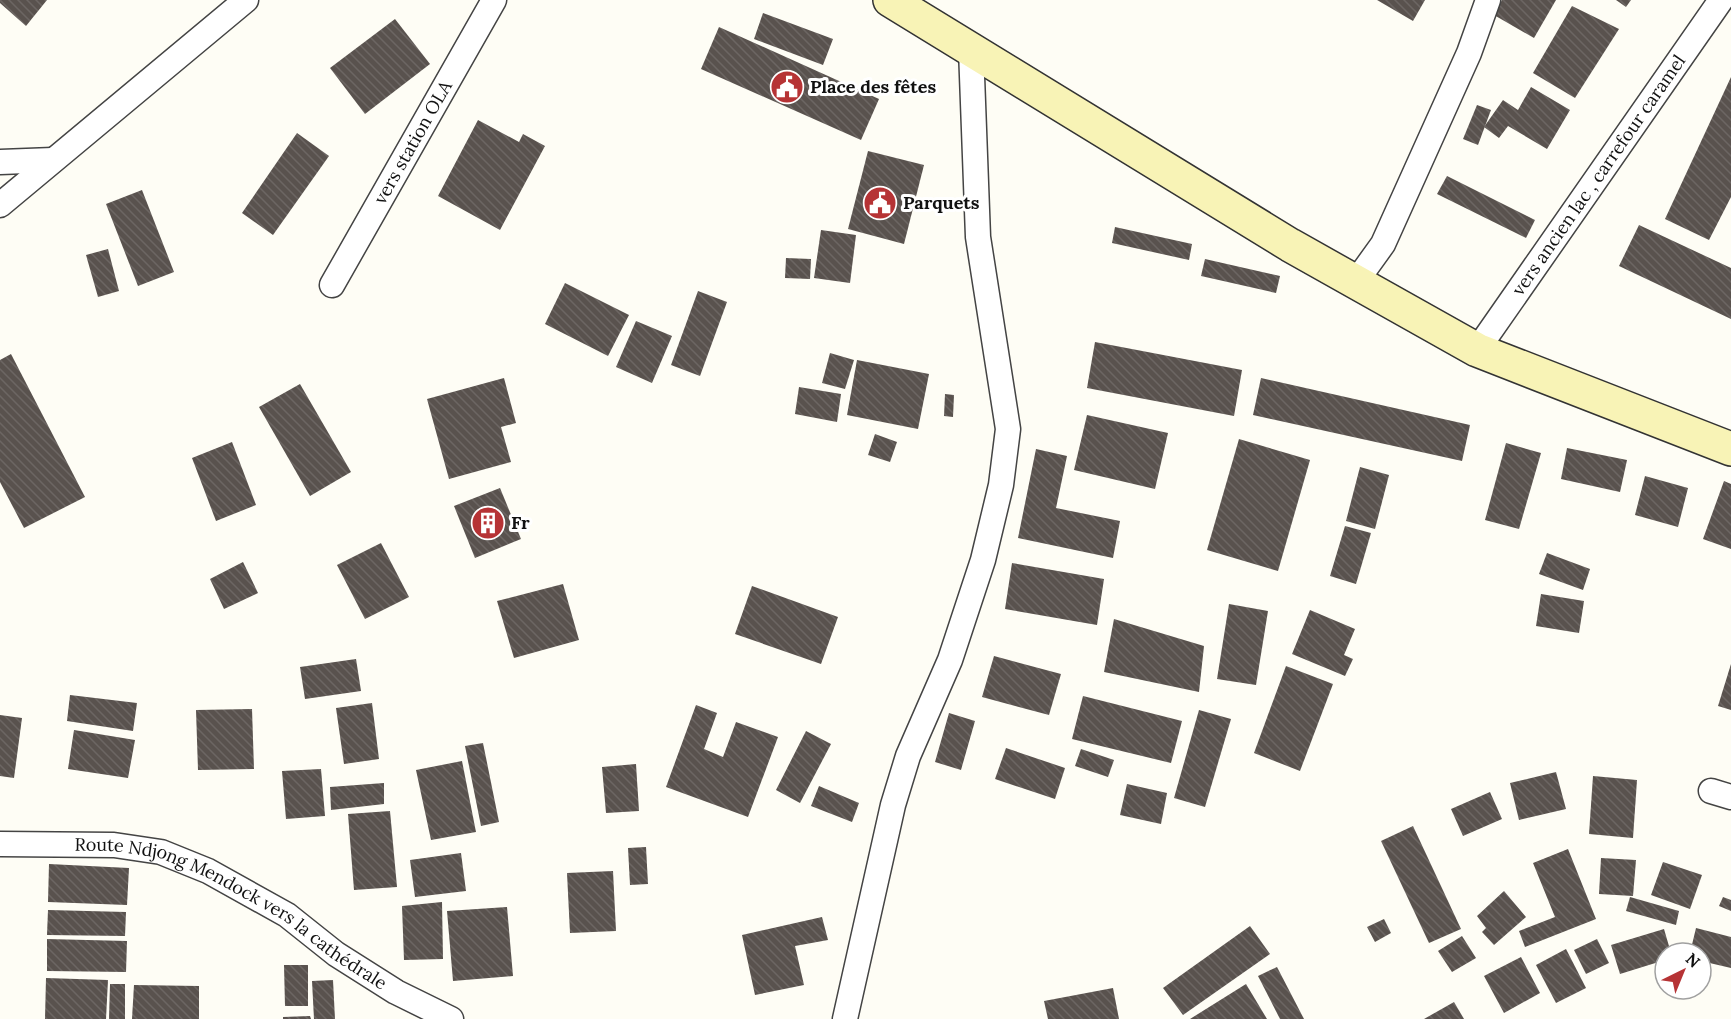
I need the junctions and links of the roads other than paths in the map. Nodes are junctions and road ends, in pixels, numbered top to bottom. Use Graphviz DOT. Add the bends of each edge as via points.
graph roads {
  1 [pos="246,0"];
  2 [pos="494,0"];
  3 [pos="890,0"];
  4 [pos="1488,0"];
  5 [pos="1721,0"];
  6 [pos="971,49"];
  7 [pos="53,160"];
  8 [pos="0,162"];
  9 [pos="0,205"];
  10 [pos="1354,283"];
  11 [pos="332,285"];
  12 [pos="1476,350"];
  13 [pos="1731,449"];
  14 [pos="0,844"];
  15 [pos="451,1019"];
  16 [pos="845,1019"];
  1 -- 7 [label="street"];
  2 -- 11 [label="street, vers station OLA"];
  3 -- 6 [label="street"];
  4 -- 10 [label="street" via="1469,52 1383,244"];
  5 -- 12 [label="street, vers ancien lac , carrefour caramel"];
  6 -- 10 [label="street"];
  6 -- 16 [label="street" via="978,237 1008,429 1001,485 983,560 950,660 908,756 893,805"];
  7 -- 8 [label="street"];
  7 -- 9 [label="street"];
  10 -- 12 [label="street"];
  12 -- 13 [label="street"];
  14 -- 15 [label="street, Route Ndjong Mendock vers la cathédrale" via="114,845 162,852 208,871 287,915 396,992"];
}
